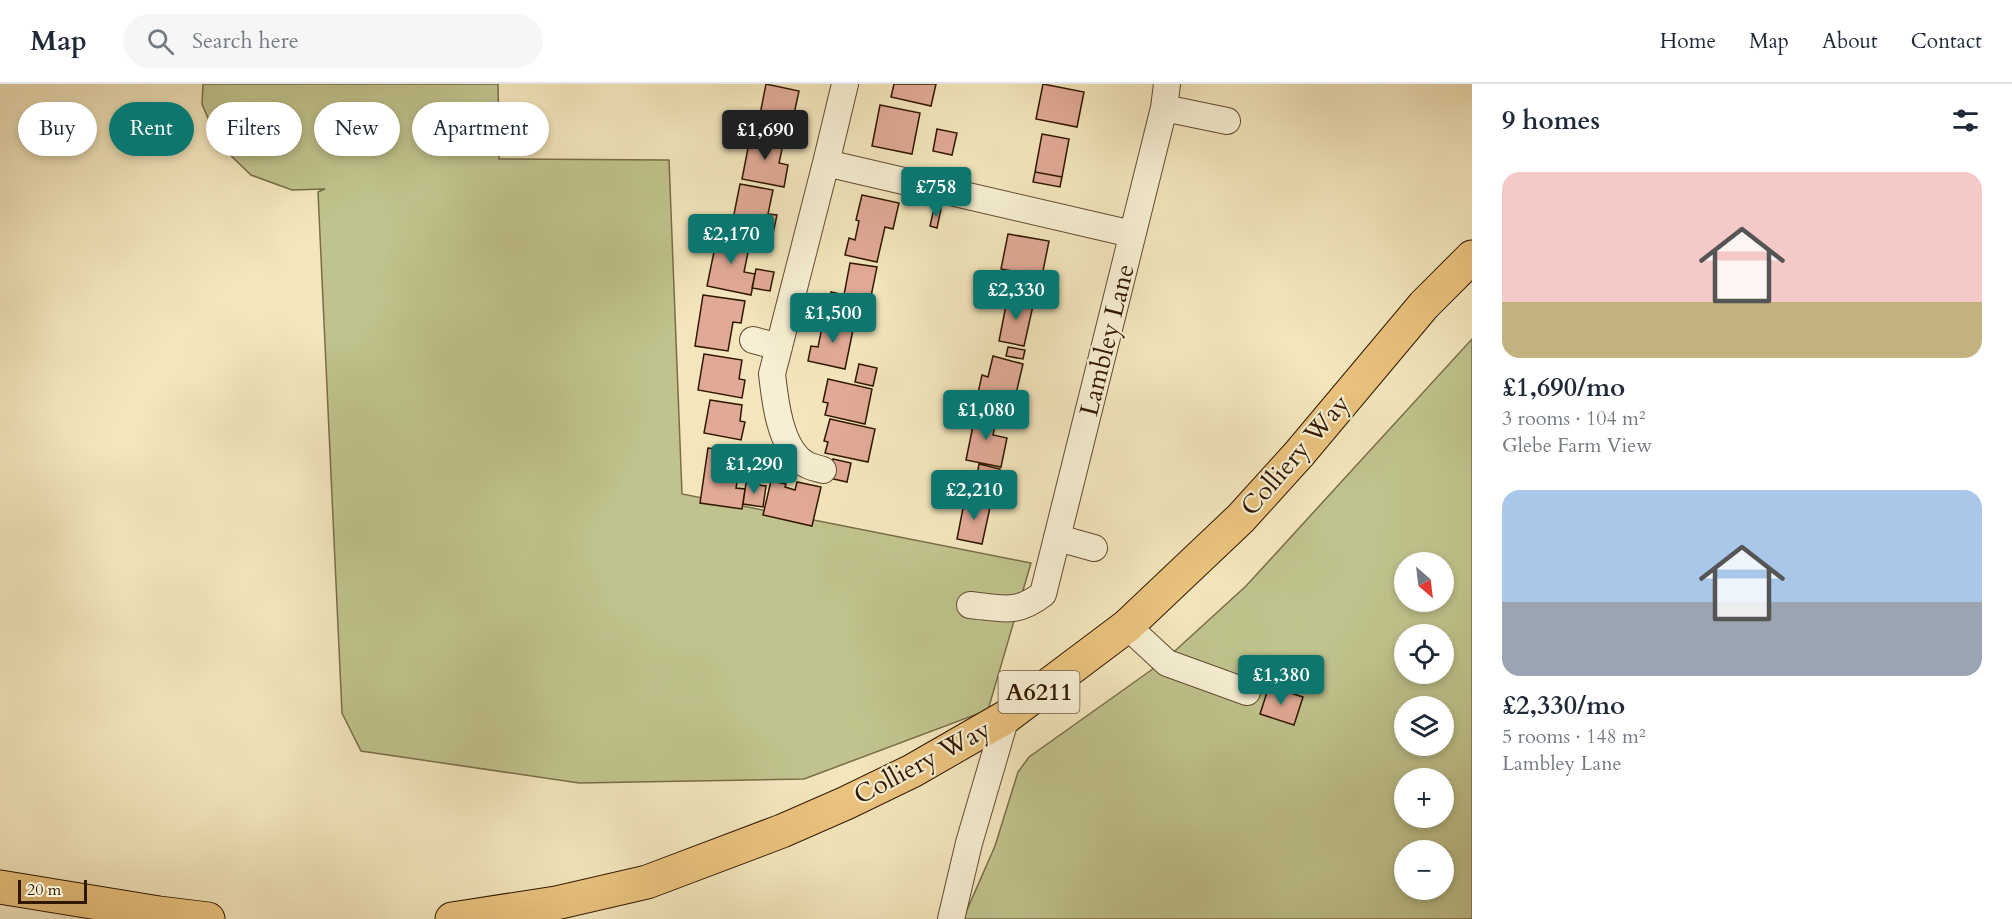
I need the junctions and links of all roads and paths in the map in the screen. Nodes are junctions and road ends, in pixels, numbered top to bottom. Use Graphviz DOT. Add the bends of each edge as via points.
graph roads {
  1 [pos="845,84"];
  2 [pos="1165,96"];
  3 [pos="1227,121"];
  4 [pos="826,163"];
  5 [pos="1132,234"];
  6 [pos="1472,257"];
  7 [pos="753,340"];
  8 [pos="779,347"];
  9 [pos="823,470"];
  10 [pos="1058,538"];
  11 [pos="1094,548"];
  12 [pos="970,604"];
  13 [pos="1127,626"];
  14 [pos="1247,692"];
  15 [pos="1006,717"];
  16 [pos="0,886"];
  17 [pos="465,918"];
  18 [pos="208,919"];
  19 [pos="951,919"];
  1 -- 4 [label="street"];
  2 -- 3 [label="street"];
  2 -- 5 [label="street, Lambley Lane"];
  4 -- 5 [label="street"];
  4 -- 8 [label="street"];
  5 -- 10 [label="street, Lambley Lane"];
  6 -- 13 [label="main road, Colliery Way / A6211" via="1424,305 1240,518"];
  7 -- 8 [label="street"];
  8 -- 9 [label="street" via="772,374 788,445 804,463"];
  10 -- 11 [label="street"];
  10 -- 12 [label="street, Lambley Lane" via="1043,594 1030,604 1012,610"];
  13 -- 14 [label="street" via="1167,663"];
  13 -- 15 [label="main road, Colliery Way / A6211"];
  15 -- 17 [label="main road, Colliery Way / A6211" via="912,771 772,835 647,882"];
  15 -- 19 [label="street"];
  16 -- 18 [label="main road"];
}
